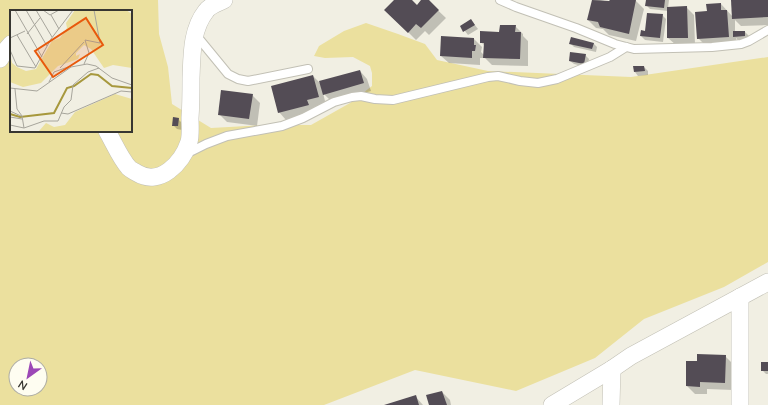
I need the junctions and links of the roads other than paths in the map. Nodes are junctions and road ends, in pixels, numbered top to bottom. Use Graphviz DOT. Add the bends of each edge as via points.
graph roads {
  1 [pos="224,0"];
  2 [pos="500,0"];
  3 [pos="768,30"];
  4 [pos="195,35"];
  5 [pos="10,45"];
  6 [pos="626,47"];
  7 [pos="0,59"];
  8 [pos="308,69"];
  9 [pos="108,132"];
  10 [pos="184,152"];
  11 [pos="768,282"];
  12 [pos="740,297"];
  13 [pos="612,369"];
  14 [pos="552,405"];
  15 [pos="611,405"];
  16 [pos="740,405"];
  1 -- 4 [label="street" via="206,9"];
  2 -- 6 [label="lane"];
  3 -- 6 [label="lane" via="741,44 653,49"];
  4 -- 8 [label="lane" via="228,74 238,79 248,81"];
  4 -- 10 [label="street" via="189,141"];
  5 -- 7 [label="street"];
  6 -- 10 [label="lane" via="610,57 557,79 538,83 498,76 393,100 352,97 334,102 282,126 227,136"];
  9 -- 10 [label="street" via="130,168 141,175 161,176 180,160"];
  11 -- 12 [label="street"];
  12 -- 13 [label="street" via="631,356"];
  12 -- 16 [label="street"];
  13 -- 14 [label="street"];
  13 -- 15 [label="street"];
}
